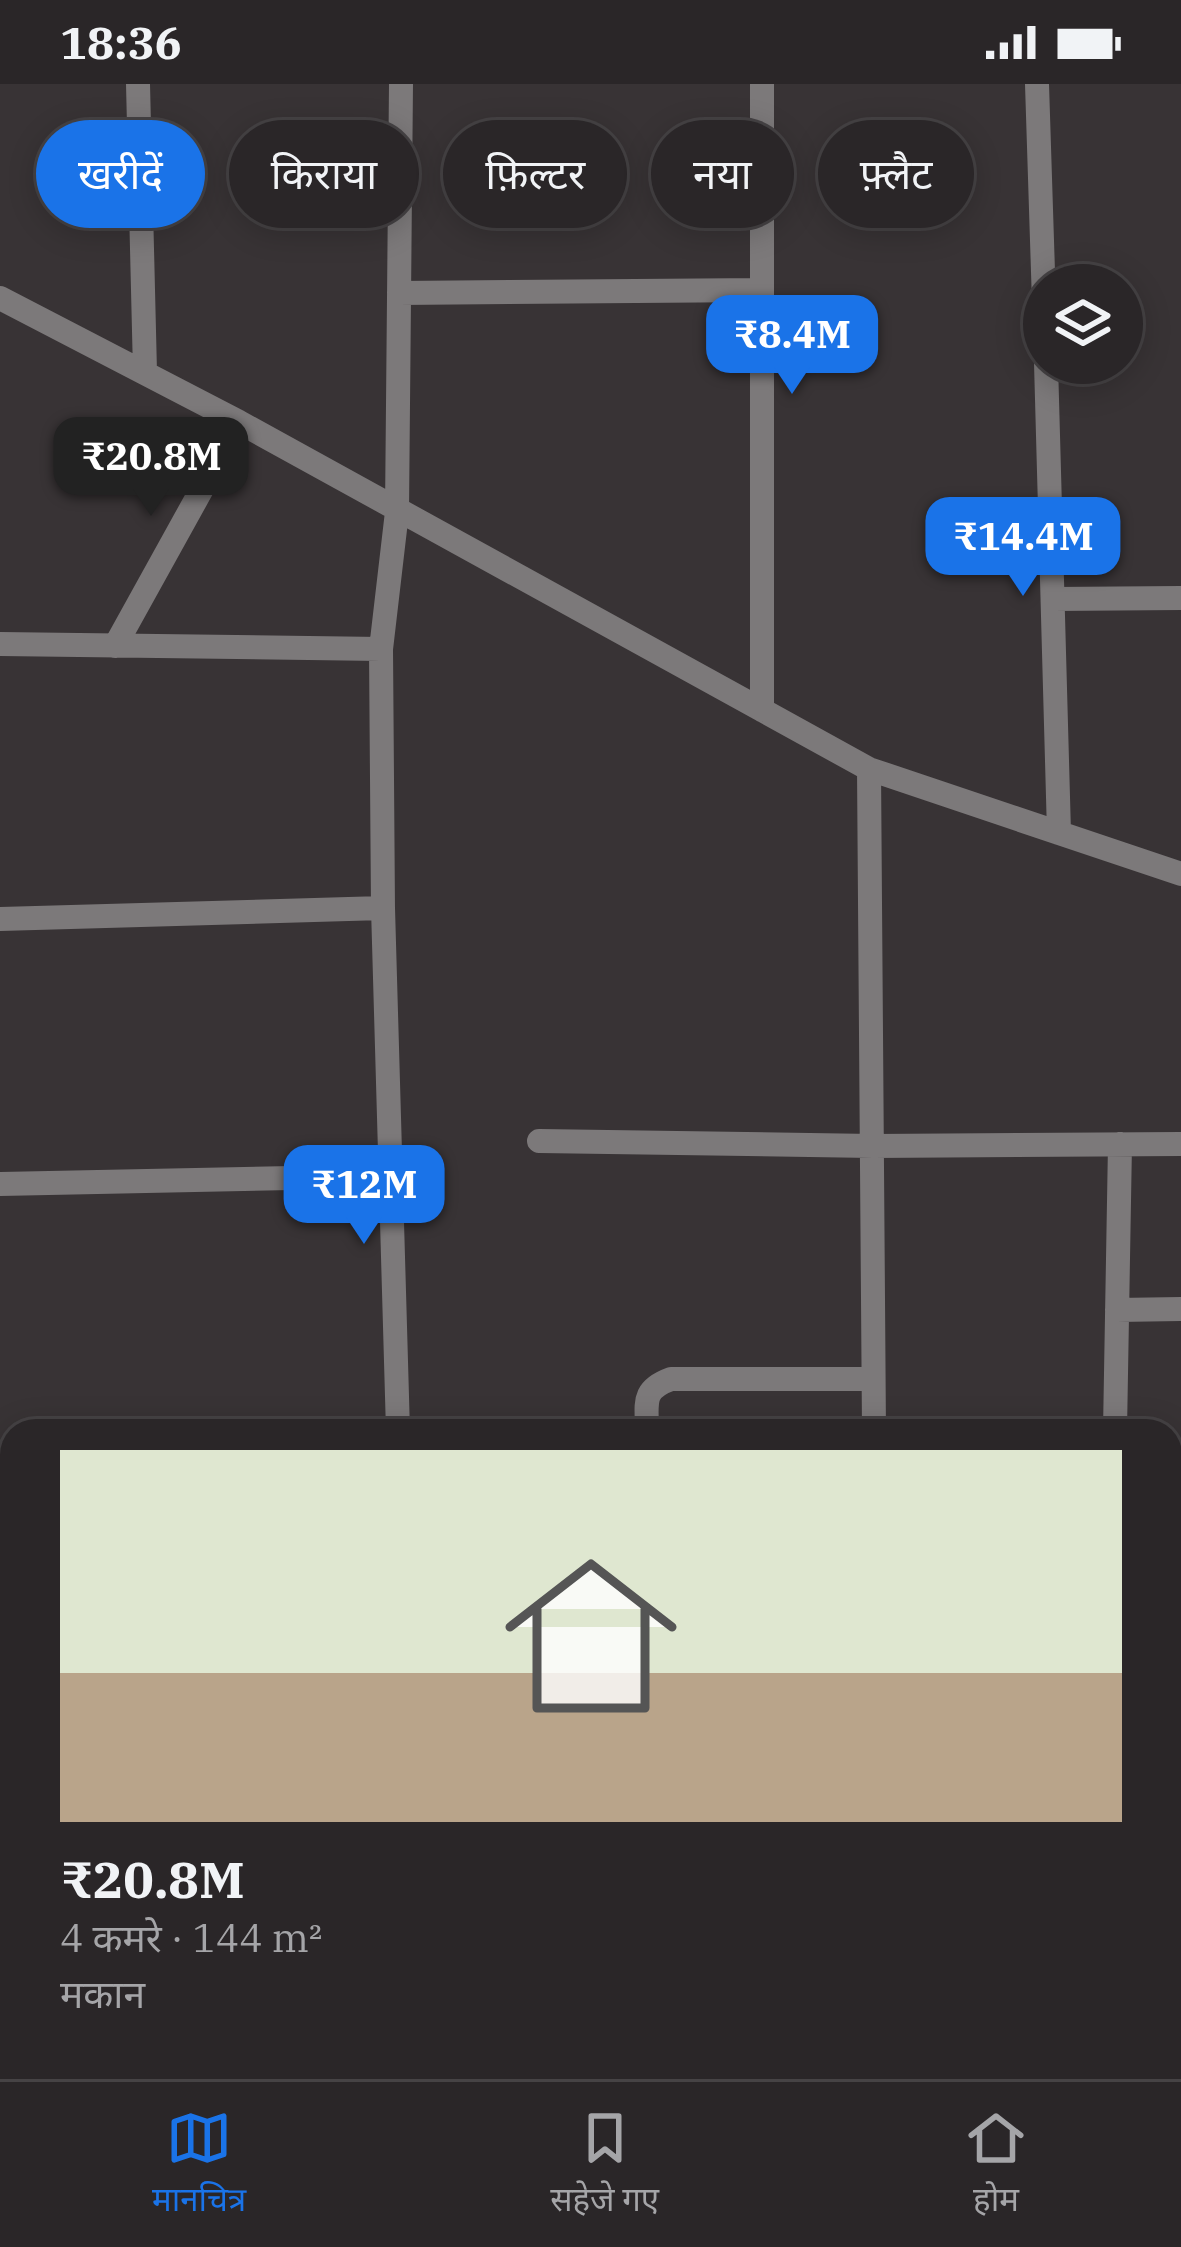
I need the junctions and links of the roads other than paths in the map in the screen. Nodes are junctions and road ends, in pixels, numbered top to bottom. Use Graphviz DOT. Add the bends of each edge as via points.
graph roads {
  1 [pos="138,84"];
  2 [pos="401,84"];
  3 [pos="762,84"];
  4 [pos="1037,84"];
  5 [pos="1043,264"];
  6 [pos="762,290"];
  7 [pos="399,293"];
  8 [pos="2,305"];
  9 [pos="145,372"];
  10 [pos="1047,384"];
  11 [pos="239,422"];
  12 [pos="397,512"];
  13 [pos="1181,598"];
  14 [pos="1053,599"];
  15 [pos="0,644"];
  16 [pos="115,646"];
  17 [pos="381,649"];
  18 [pos="762,710"];
  19 [pos="868,769"];
  20 [pos="1059,833"];
  21 [pos="1181,874"];
  22 [pos="383,908"];
  23 [pos="0,919"];
  24 [pos="539,1141"];
  25 [pos="1120,1144"];
  26 [pos="1181,1144"];
  27 [pos="873,1146"];
  28 [pos="393,1176"];
  29 [pos="0,1184"];
  30 [pos="1181,1309"];
  31 [pos="1117,1310"];
  32 [pos="872,1379"];
  33 [pos="398,1419"];
  34 [pos="647,1419"];
  35 [pos="874,1419"];
  36 [pos="1115,1419"];
  1 -- 9 [label="street"];
  2 -- 7 [label="street"];
  3 -- 6 [label="street"];
  4 -- 5 [label="street"];
  6 -- 7 [label="street"];
  6 -- 18 [label="street"];
  7 -- 12 [label="street"];
  8 -- 9 [label="street"];
  9 -- 11 [label="street"];
  10 -- 14 [label="street"];
  11 -- 12 [label="street"];
  11 -- 16 [label="street"];
  12 -- 17 [label="street"];
  12 -- 18 [label="street"];
  13 -- 14 [label="street"];
  14 -- 20 [label="street"];
  15 -- 16 [label="street"];
  16 -- 17 [label="street"];
  17 -- 22 [label="street"];
  18 -- 19 [label="street"];
  19 -- 20 [label="street"];
  19 -- 27 [label="street"];
  20 -- 21 [label="street"];
  22 -- 23 [label="street"];
  22 -- 28 [label="street"];
  24 -- 27 [label="street"];
  25 -- 26 [label="street"];
  25 -- 27 [label="street"];
  25 -- 31 [label="street"];
  27 -- 32 [label="street"];
  28 -- 29 [label="street"];
  28 -- 33 [label="street"];
  30 -- 31 [label="street"];
  31 -- 36 [label="street"];
  32 -- 34 [label="street" via="671,1378 647,1396"];
  32 -- 35 [label="street"];
}
